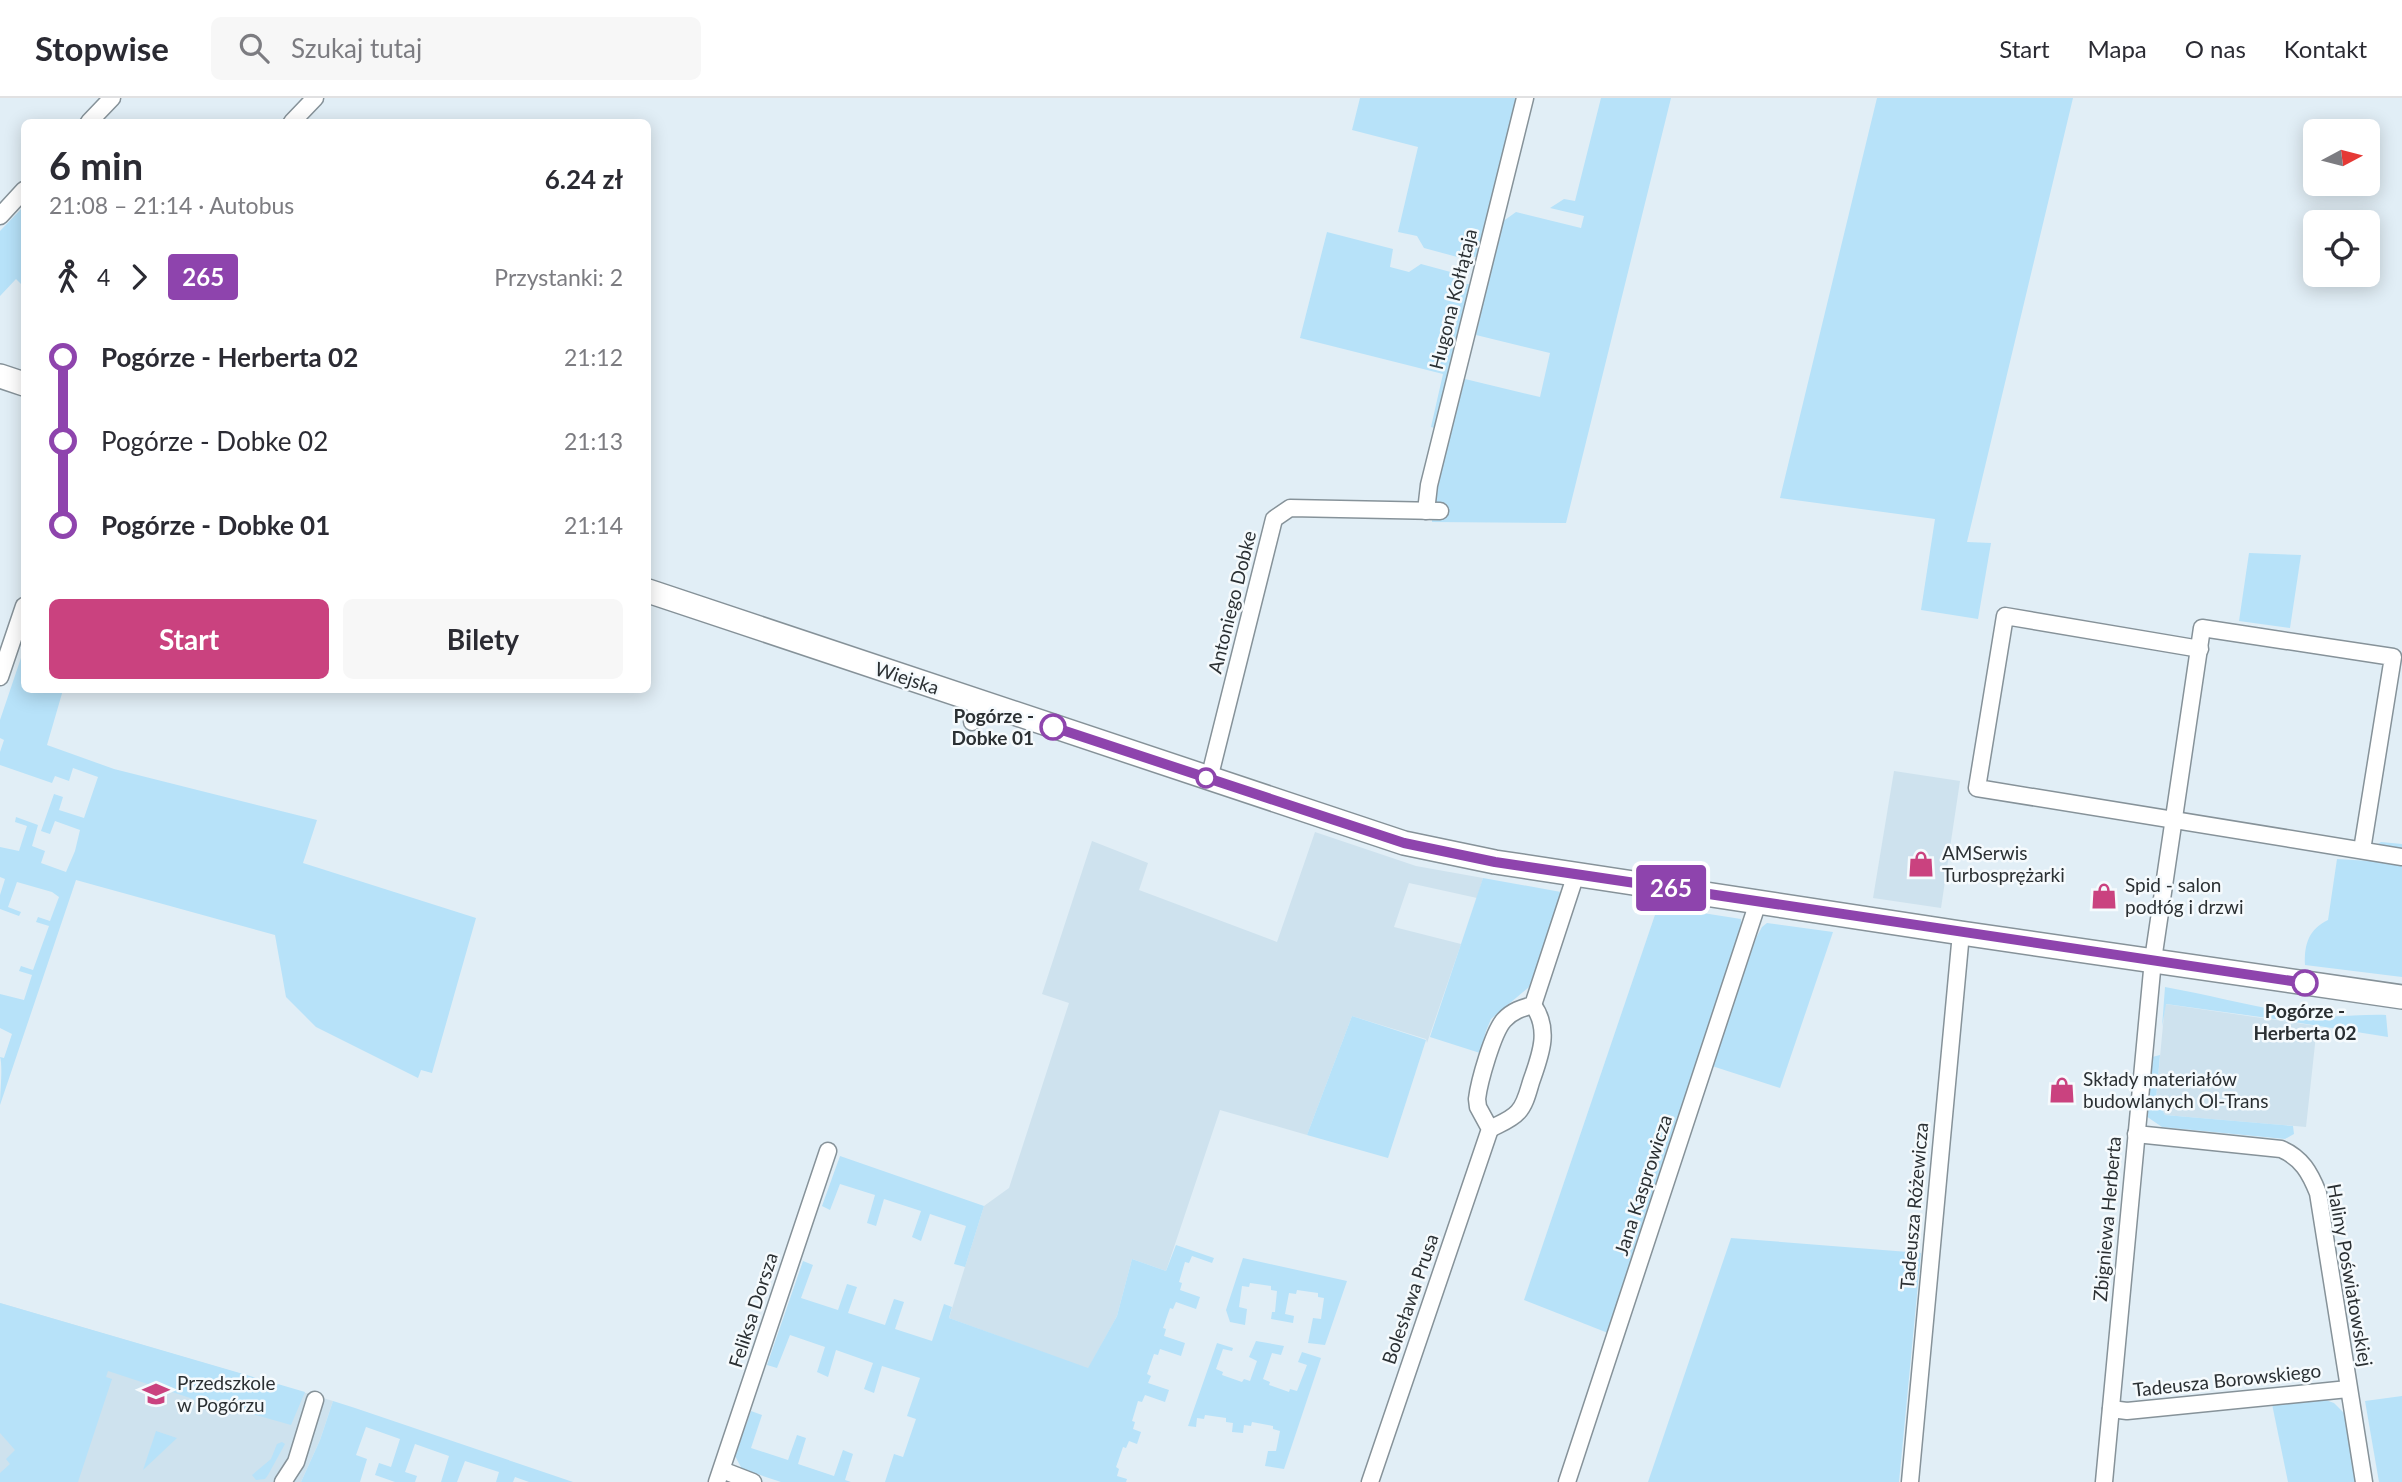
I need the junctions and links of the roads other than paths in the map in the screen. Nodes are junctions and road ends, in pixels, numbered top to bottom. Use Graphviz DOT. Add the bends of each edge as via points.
graph roads {
  1 [pos="112,98"];
  2 [pos="315,98"];
  3 [pos="1525,98"];
  4 [pos="92,119"];
  5 [pos="295,119"];
  6 [pos="21,193"];
  7 [pos="0,216"];
  8 [pos="0,376"];
  9 [pos="21,383"];
  10 [pos="1433,511"];
  11 [pos="651,593"];
  12 [pos="21,615"];
  13 [pos="2200,649"];
  14 [pos="0,677"];
  15 [pos="1209,779"];
  16 [pos="2175,821"];
  17 [pos="2362,850"];
  18 [pos="2402,857"];
  19 [pos="1576,874"];
  20 [pos="1758,902"];
  21 [pos="1961,933"];
  22 [pos="2153,960"];
  23 [pos="2402,997"];
  24 [pos="1533,1005"];
  25 [pos="1490,1129"];
  26 [pos="2136,1134"];
  27 [pos="828,1152"];
  28 [pos="2348,1389"];
  29 [pos="315,1400"];
  30 [pos="2111,1409"];
  31 [pos="720,1476"];
  32 [pos="284,1482"];
  33 [pos="753,1482"];
  34 [pos="1370,1482"];
  35 [pos="1567,1482"];
  36 [pos="1910,1482"];
  37 [pos="2104,1482"];
  38 [pos="2364,1482"];
  1 -- 4 [label="street"];
  2 -- 5 [label="street"];
  3 -- 10 [label="street, Hugona Kołłątaja" via="1429,485"];
  6 -- 7 [label="street"];
  8 -- 9 [label="street"];
  10 -- 15 [label="street, Antoniego Dobke" via="1290,508 1274,520"];
  11 -- 15 [label="street, Wiejska" via="976,712"];
  12 -- 14 [label="street"];
  13 -- 16 [label="street, Zbigniewa Herberta"];
  13 -- 16 [label="street" via="2005,616 1977,788"];
  13 -- 17 [label="street" via="2202,628 2393,657"];
  15 -- 19 [label="street, Wiejska" via="1404,843"];
  16 -- 17 [label="street"];
  16 -- 22 [label="street, Zbigniewa Herberta"];
  17 -- 18 [label="street"];
  19 -- 20 [label="street, Wiejska"];
  19 -- 24 [label="street"];
  20 -- 21 [label="street, Wiejska"];
  20 -- 35 [label="street, Jana Kasprowicza"];
  21 -- 22 [label="street, Wiejska"];
  21 -- 36 [label="street, Tadeusza Różewicza"];
  22 -- 23 [label="street, Wiejska"];
  22 -- 26 [label="street, Zbigniewa Herberta"];
  24 -- 25 [label="street" via="1544,1037 1525,1101 1515,1116"];
  24 -- 25 [label="street" via="1509,1015 1497,1031 1477,1099"];
  25 -- 34 [label="street, Bolesława Prusa"];
  26 -- 28 [label="street, Haliny Poświatowskiej" via="2267,1146 2298,1158 2318,1193"];
  26 -- 30 [label="street, Zbigniewa Herberta"];
  27 -- 31 [label="street, Feliksa Dorsza"];
  28 -- 30 [label="street, Tadeusza Borowskiego"];
  28 -- 38 [label="street, Haliny Poświatowskiej"];
  29 -- 32 [label="street" via="296,1462"];
  30 -- 37 [label="street, Zbigniewa Herberta"];
  31 -- 33 [label="street"];
}
